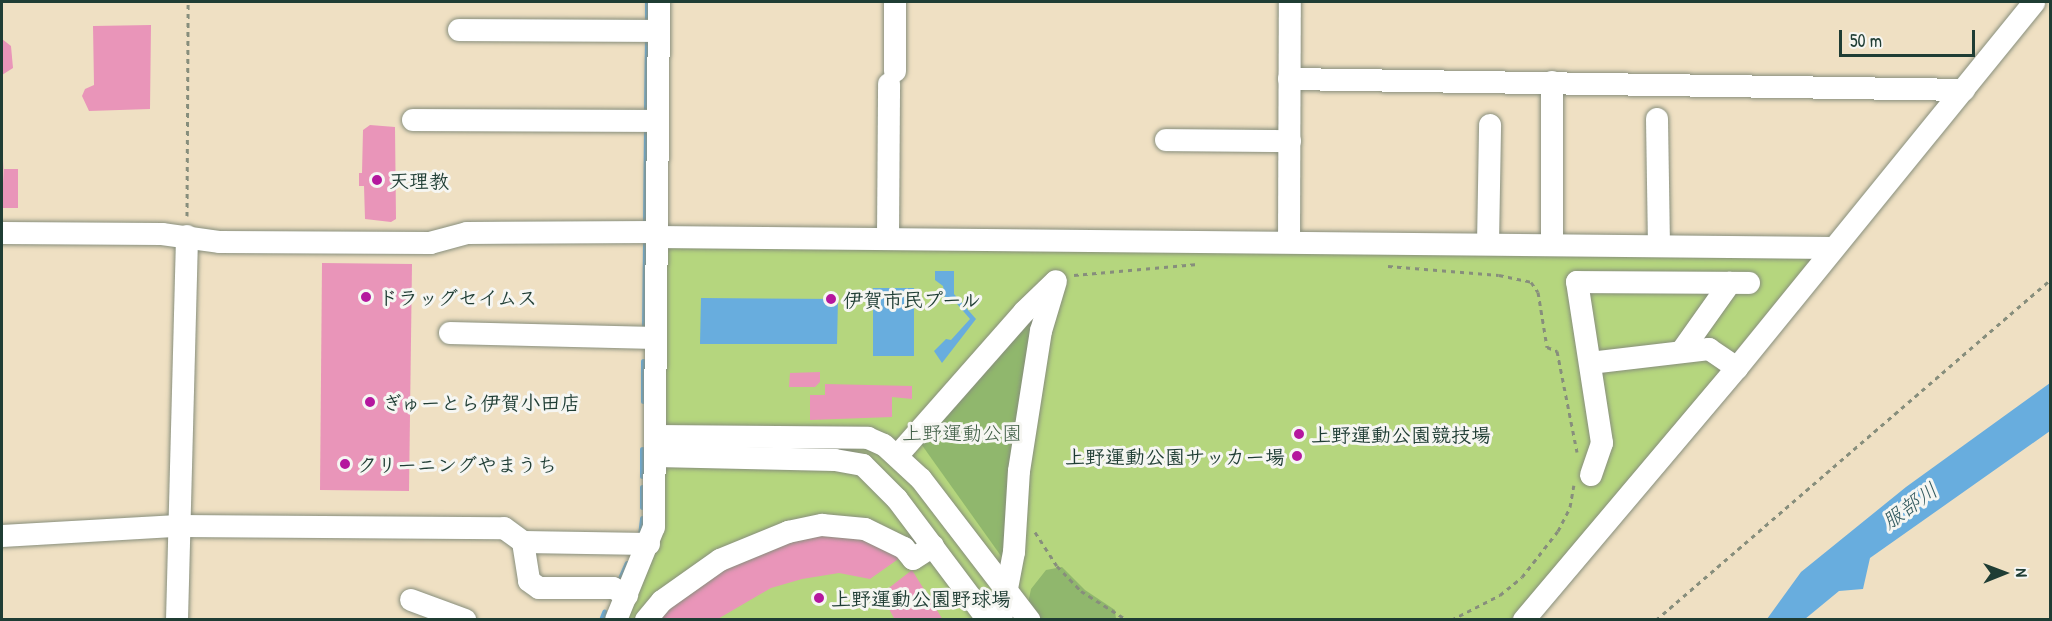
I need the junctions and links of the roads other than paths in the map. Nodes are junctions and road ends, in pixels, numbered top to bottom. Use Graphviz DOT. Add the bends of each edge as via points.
graph roads {
  1 [pos="658,2"];
  2 [pos="895,2"];
  3 [pos="1290,2"];
  4 [pos="2034,2"];
  5 [pos="459,30"];
  6 [pos="658,31"];
  7 [pos="1289,79"];
  8 [pos="1552,82"];
  9 [pos="1964,90"];
  10 [pos="1657,119"];
  11 [pos="413,120"];
  12 [pos="657,121"];
  13 [pos="1490,125"];
  14 [pos="1166,140"];
  15 [pos="1290,141"];
  16 [pos="2,233"];
  17 [pos="655,235"];
  18 [pos="187,236"];
  19 [pos="888,238"];
  20 [pos="1289,242"];
  21 [pos="1488,244"];
  22 [pos="1552,245"];
  23 [pos="1659,245"];
  24 [pos="1834,248"];
  25 [pos="450,333"];
  26 [pos="655,338"];
  27 [pos="1681,352"];
  28 [pos="1590,363"];
  29 [pos="1737,368"];
  30 [pos="656,446"];
  31 [pos="898,455"];
  32 [pos="1584,475"];
  33 [pos="921,479"];
  34 [pos="897,499"];
  35 [pos="178,526"];
  36 [pos="2,536"];
  37 [pos="523,542"];
  38 [pos="649,544"];
  39 [pos="933,546"];
  40 [pos="1007,591"];
  41 [pos="627,595"];
  42 [pos="411,600"];
  43 [pos="177,620"];
  44 [pos="465,620"];
  45 [pos="615,620"];
  46 [pos="646,620"];
  47 [pos="988,620"];
  48 [pos="1001,620"];
  49 [pos="1029,620"];
  50 [pos="1524,620"];
  1 -- 6 [label="street"];
  2 -- 19 [label="street"];
  3 -- 7 [label="street"];
  4 -- 9 [label="street"];
  5 -- 6 [label="street"];
  6 -- 12 [label="street"];
  7 -- 8 [label="street"];
  7 -- 15 [label="street"];
  8 -- 9 [label="street"];
  8 -- 22 [label="street"];
  9 -- 24 [label="street"];
  10 -- 23 [label="street"];
  11 -- 12 [label="street"];
  12 -- 17 [label="street"];
  13 -- 21 [label="street"];
  14 -- 15 [label="street"];
  15 -- 20 [label="street"];
  16 -- 18 [label="street"];
  17 -- 18 [label="street" via="467,233 430,243 220,242"];
  17 -- 19 [label="street"];
  17 -- 26 [label="street"];
  18 -- 35 [label="street"];
  19 -- 20 [label="street"];
  20 -- 21 [label="street"];
  21 -- 22 [label="street"];
  22 -- 23 [label="street"];
  23 -- 24 [label="street"];
  24 -- 29 [label="street"];
  25 -- 26 [label="street"];
  26 -- 30 [label="street"];
  27 -- 28 [label="street"];
  27 -- 28 [label="street" via="1739,283 1576,282"];
  27 -- 29 [label="street" via="1709,349"];
  28 -- 32 [label="street" via="1602,442"];
  29 -- 50 [label="street"];
  30 -- 31 [label="street" via="868,438"];
  30 -- 34 [label="street" via="846,461 863,465"];
  30 -- 38 [label="street" via="654,527"];
  31 -- 33 [label="street"];
  31 -- 40 [label="street" via="1056,281 1041,331 1022,449"];
  33 -- 34 [label="street"];
  33 -- 40 [label="street"];
  34 -- 39 [label="street"];
  35 -- 36 [label="street"];
  35 -- 37 [label="street" via="504,528"];
  35 -- 43 [label="street"];
  37 -- 38 [label="street"];
  37 -- 41 [label="street" via="529,581 539,588 613,588"];
  38 -- 41 [label="street"];
  39 -- 46 [label="street" via="913,559 904,548 865,529 822,525 788,532 720,560 662,601"];
  39 -- 47 [label="street"];
  40 -- 48 [label="street"];
  40 -- 49 [label="street"];
  41 -- 45 [label="street"];
  42 -- 44 [label="street"];
}
